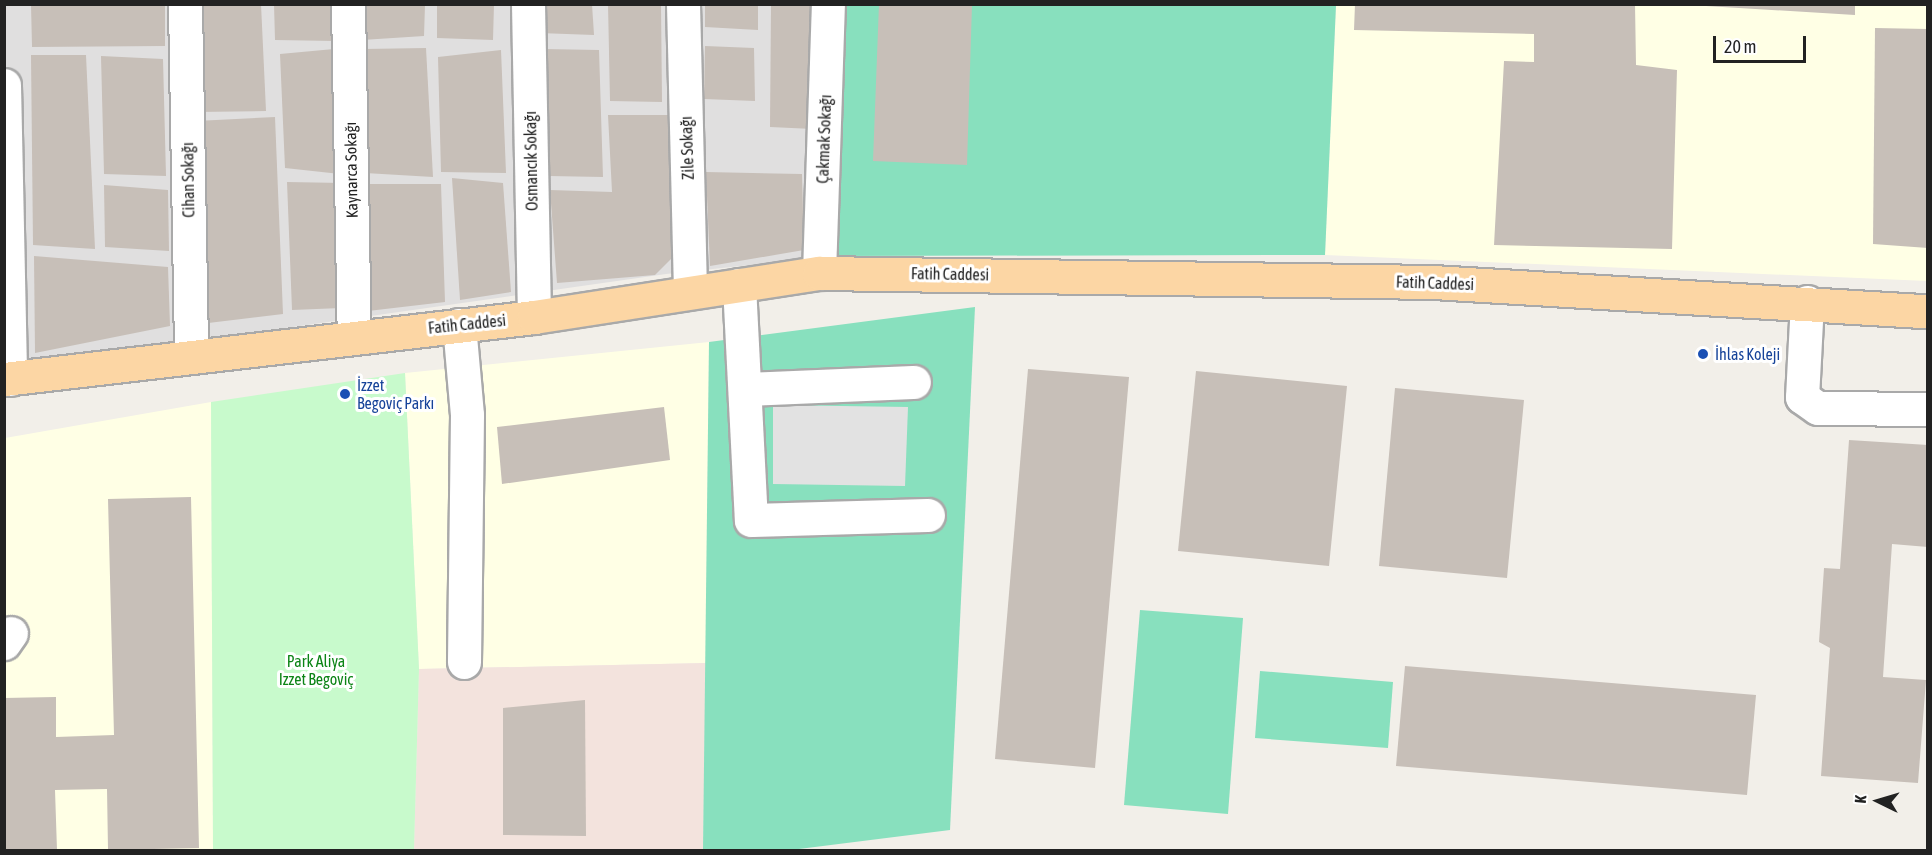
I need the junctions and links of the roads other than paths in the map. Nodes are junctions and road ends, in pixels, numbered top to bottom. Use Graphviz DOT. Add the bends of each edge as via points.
graph roads {
  1 [pos="185,4"];
  2 [pos="348,4"];
  3 [pos="528,4"];
  4 [pos="683,4"];
  5 [pos="828,4"];
  6 [pos="4,85"];
  7 [pos="819,273"];
  8 [pos="739,285"];
  9 [pos="690,292"];
  10 [pos="1807,302"];
  11 [pos="1919,306"];
  12 [pos="534,317"];
  13 [pos="459,325"];
  14 [pos="354,336"];
  15 [pos="191,355"];
  16 [pos="7,379"];
  17 [pos="914,382"];
  18 [pos="745,390"];
  19 [pos="1928,409"];
  20 [pos="928,515"];
  21 [pos="464,662"];
  1 -- 15 [label="street, Cihan Sokağı"];
  2 -- 14 [label="street, Kaynarca Sokağı"];
  3 -- 12 [label="street, Osmancık Sokağı"];
  4 -- 9 [label="street, Zile Sokağı"];
  5 -- 7 [label="street, Çakmak Sokağı"];
  6 -- 16 [label="street"];
  7 -- 8 [label="main road, Fatih Caddesi"];
  7 -- 10 [label="main road, Fatih Caddesi" via="1432,282"];
  8 -- 9 [label="main road, Fatih Caddesi"];
  8 -- 18 [label="street"];
  9 -- 12 [label="main road, Fatih Caddesi"];
  10 -- 11 [label="main road, Fatih Caddesi"];
  10 -- 19 [label="street" via="1803,397 1818,408"];
  12 -- 13 [label="main road, Fatih Caddesi"];
  13 -- 14 [label="main road, Fatih Caddesi"];
  13 -- 21 [label="street" via="467,415"];
  14 -- 15 [label="main road, Fatih Caddesi"];
  15 -- 16 [label="main road, Fatih Caddesi"];
  17 -- 18 [label="street"];
  18 -- 20 [label="street" via="751,520"];
}
